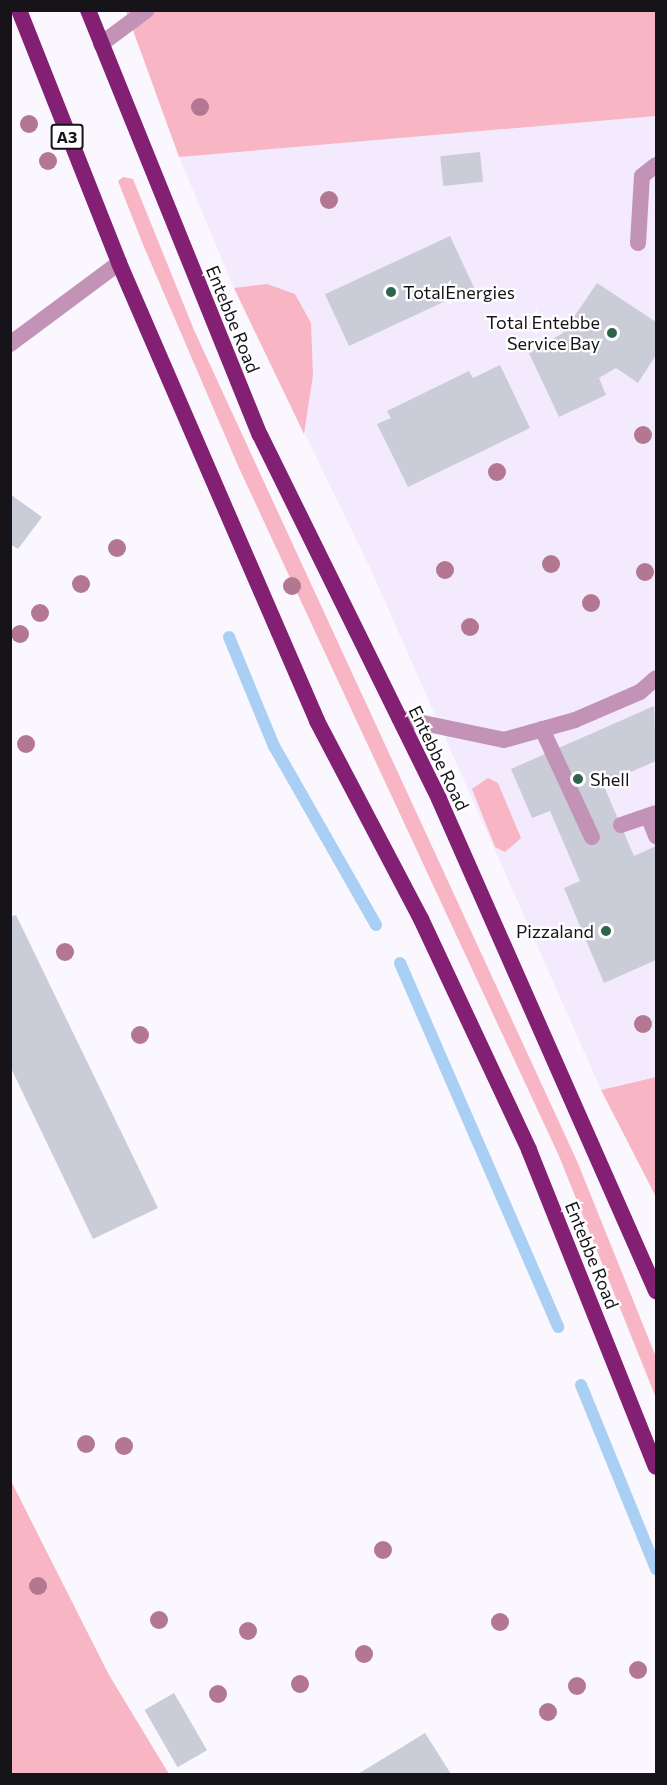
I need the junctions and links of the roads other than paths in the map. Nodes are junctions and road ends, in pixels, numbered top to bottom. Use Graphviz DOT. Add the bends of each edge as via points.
graph roads {
  1 [pos="19,10"];
  2 [pos="88,10"];
  3 [pos="147,10"];
  4 [pos="101,44"];
  5 [pos="657,165"];
  6 [pos="638,243"];
  7 [pos="119,263"];
  8 [pos="10,344"];
  9 [pos="657,678"];
  10 [pos="399,718"];
  11 [pos="542,729"];
  12 [pos="652,814"];
  13 [pos="621,825"];
  14 [pos="657,836"];
  15 [pos="592,837"];
  16 [pos="657,1291"];
  17 [pos="657,1467"];
  1 -- 7 [label="highway, A3"];
  2 -- 4 [label="highway, Entebbe Road"];
  3 -- 4 [label="street"];
  4 -- 10 [label="highway, Entebbe Road" via="260,435"];
  5 -- 6 [label="street" via="642,176"];
  7 -- 8 [label="street"];
  7 -- 17 [label="highway, Entebbe Road" via="317,721 422,919 484,1060 529,1150"];
  9 -- 11 [label="street" via="639,692"];
  10 -- 11 [label="street" via="504,740"];
  10 -- 16 [label="highway, Entebbe Road"];
  11 -- 15 [label="street"];
  12 -- 13 [label="street"];
  12 -- 14 [label="street"];
}
